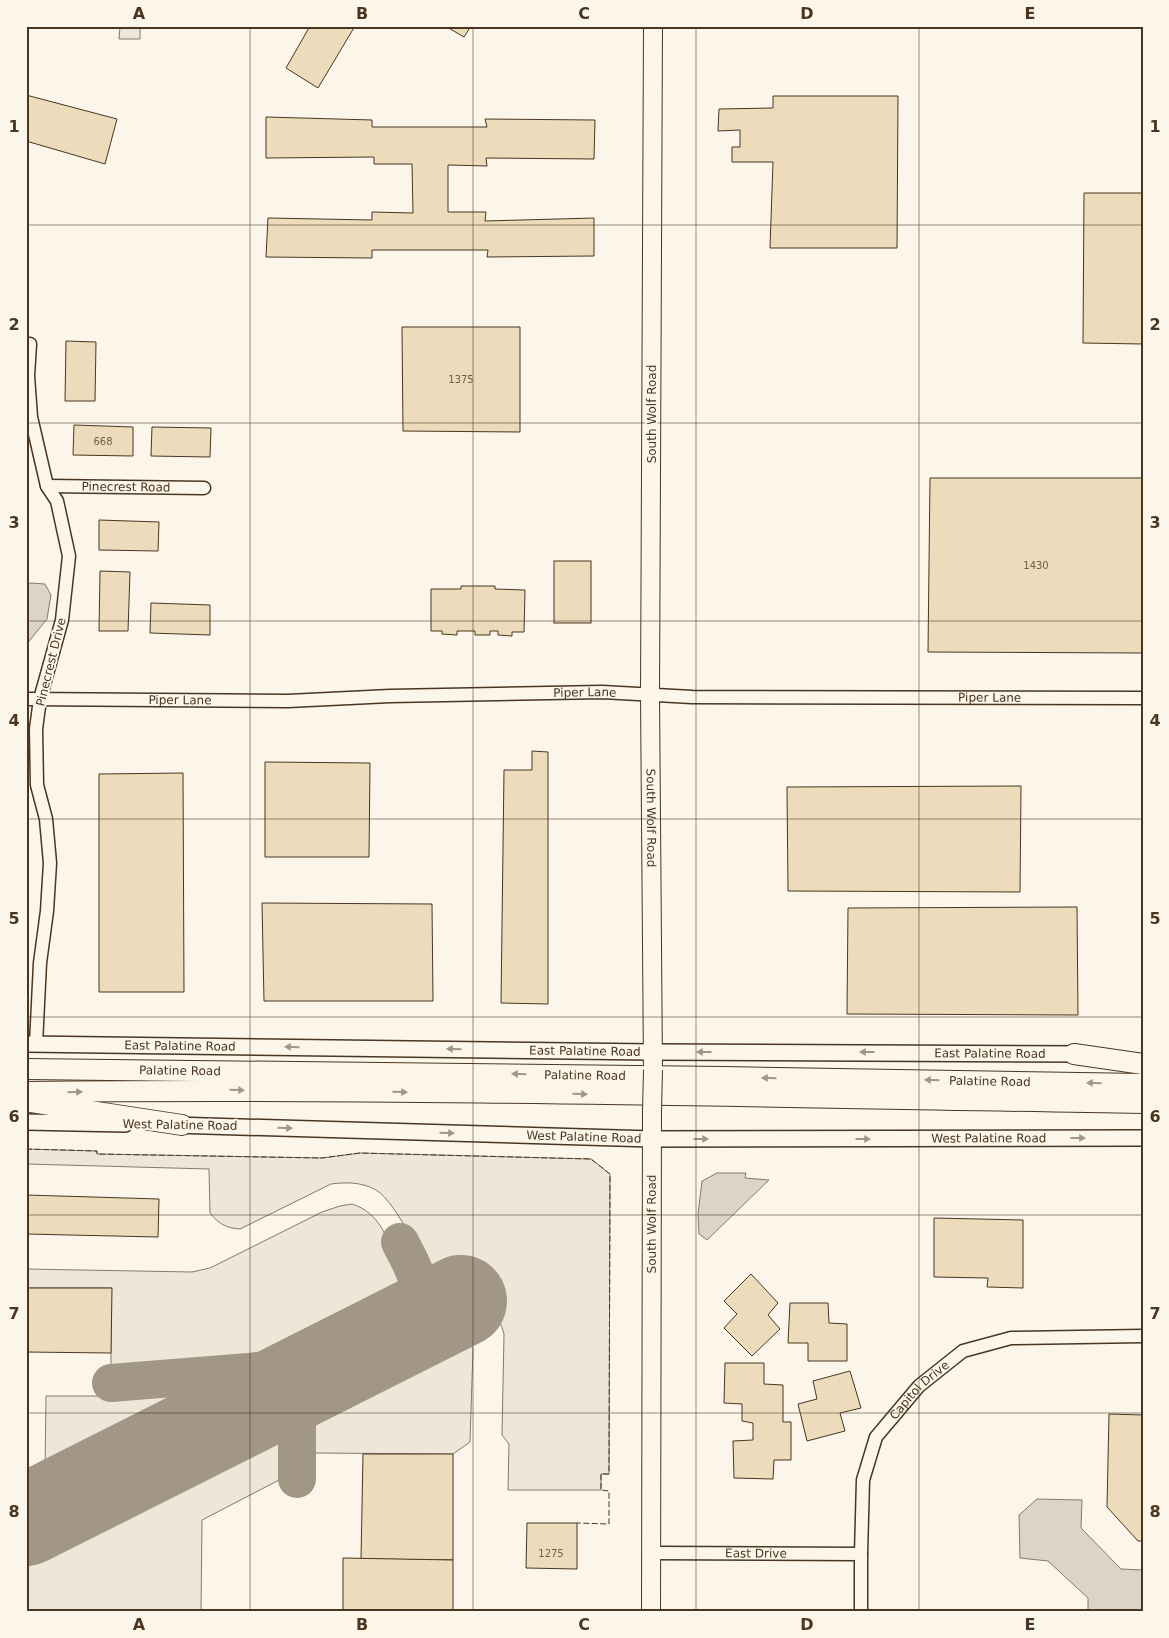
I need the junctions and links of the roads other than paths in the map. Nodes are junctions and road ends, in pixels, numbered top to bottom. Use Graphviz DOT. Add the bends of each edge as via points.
graph roads {
  1 [pos="653,26"];
  2 [pos="30,344"];
  3 [pos="47,486"];
  4 [pos="204,488"];
  5 [pos="650,694"];
  6 [pos="1143,698"];
  7 [pos="26,699"];
  8 [pos="40,699"];
  9 [pos="31,1044"];
  10 [pos="653,1052"];
  11 [pos="1074,1054"];
  12 [pos="1143,1054"];
  13 [pos="1143,1064"];
  14 [pos="26,1069"];
  15 [pos="1143,1084"];
  16 [pos="26,1092"];
  17 [pos="26,1101"];
  18 [pos="1143,1103"];
  19 [pos="26,1122"];
  20 [pos="182,1125"];
  21 [pos="1143,1138"];
  22 [pos="652,1139"];
  23 [pos="1143,1336"];
  24 [pos="652,1553"];
  25 [pos="861,1554"];
  26 [pos="652,1612"];
  27 [pos="861,1612"];
  1 -- 5 [label="main road, South Wolf Road"];
  2 -- 3 [label="street, Pinecrest Drive" via="31,417"];
  3 -- 4 [label="street, Pinecrest Road"];
  3 -- 8 [label="street, Pinecrest Drive" via="57,501 69,556 62,620"];
  5 -- 6 [label="street, Piper Lane" via="692,697"];
  5 -- 8 [label="street, Piper Lane" via="390,696 288,701"];
  5 -- 10 [label="main road, South Wolf Road"];
  7 -- 8 [label="street, Piper Lane"];
  8 -- 9 [label="street, Pinecrest Drive" via="36,729 37,785 46,819 50,862"];
  10 -- 9 [label="street, East Palatine Road, one-way"];
  11 -- 10 [label="street, East Palatine Road, one-way"];
  10 -- 22 [label="main road, South Wolf Road, bridge"];
  11 -- 12 [label="street, East Palatine Road"];
  11 -- 13 [label="highway"];
  15 -- 14 [label="highway, Palatine Road, one-way"];
  16 -- 18 [label="highway, Palatine Road, one-way" via="218,1090"];
  17 -- 20 [label="highway"];
  19 -- 20 [label="street, West Palatine Road"];
  20 -- 22 [label="street, West Palatine Road, one-way"];
  22 -- 21 [label="street, West Palatine Road, one-way"];
  22 -- 24 [label="main road, South Wolf Road"];
  23 -- 25 [label="street, Capitol Drive" via="1011,1338 963,1351 919,1386 876,1437 863,1480"];
  24 -- 25 [label="street, East Drive"];
  24 -- 26 [label="main road, South Wolf Road"];
  25 -- 27 [label="street, Capitol Drive"];
}
